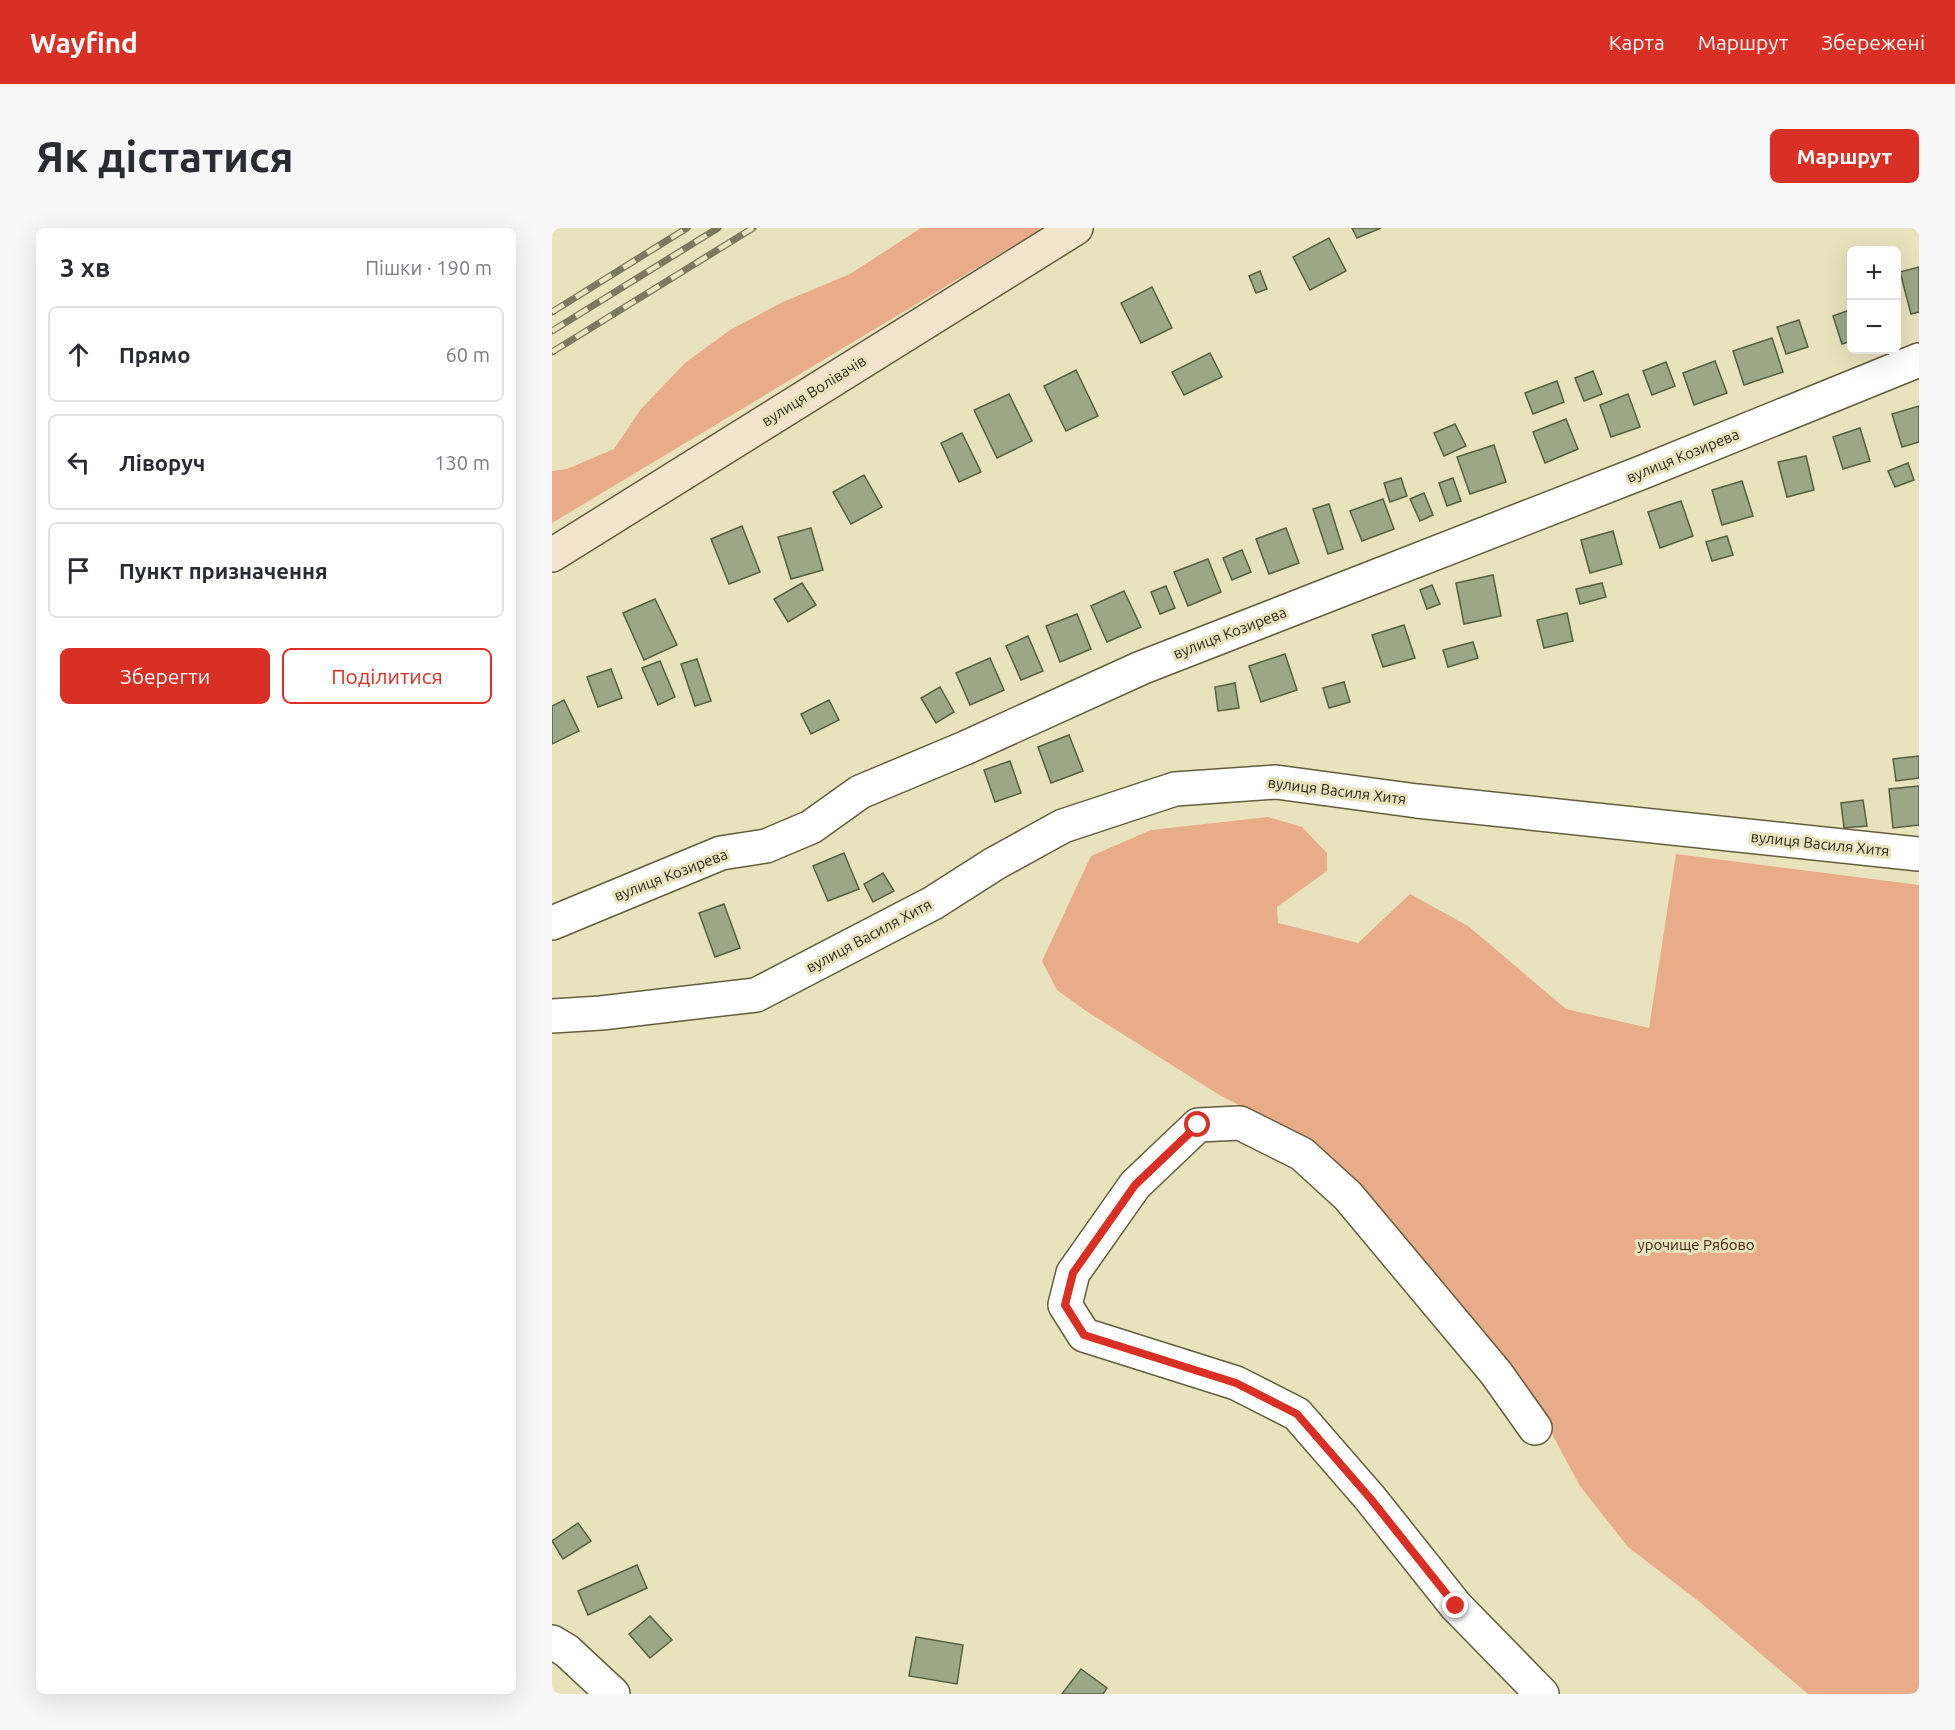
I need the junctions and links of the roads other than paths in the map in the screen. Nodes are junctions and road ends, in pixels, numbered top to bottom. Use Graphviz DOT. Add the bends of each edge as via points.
graph roads {
  1 [pos="1076,228"];
  2 [pos="1919,360"];
  3 [pos="552,555"];
  4 [pos="1919,854"];
  5 [pos="552,923"];
  6 [pos="552,1016"];
  7 [pos="1534,1428"];
  8 [pos="552,1642"];
  9 [pos="614,1694"];
  10 [pos="1542,1694"];
  1 -- 3 [label="street, вулиця Волівачів"];
  2 -- 5 [label="street, вулиця Козирева" via="1141,668 860,792 802,831 766,846 721,853"];
  4 -- 6 [label="street, вулиця Василя Хитя" via="1276,782 1175,789 1063,826 933,903 756,995"];
  7 -- 10 [label="street" via="1496,1373 1348,1196 1302,1154 1240,1123 1198,1125 1135,1185 1073,1273 1065,1305 1084,1335 1236,1383 1297,1414 1456,1606"];
  8 -- 9 [label="street"];
}
